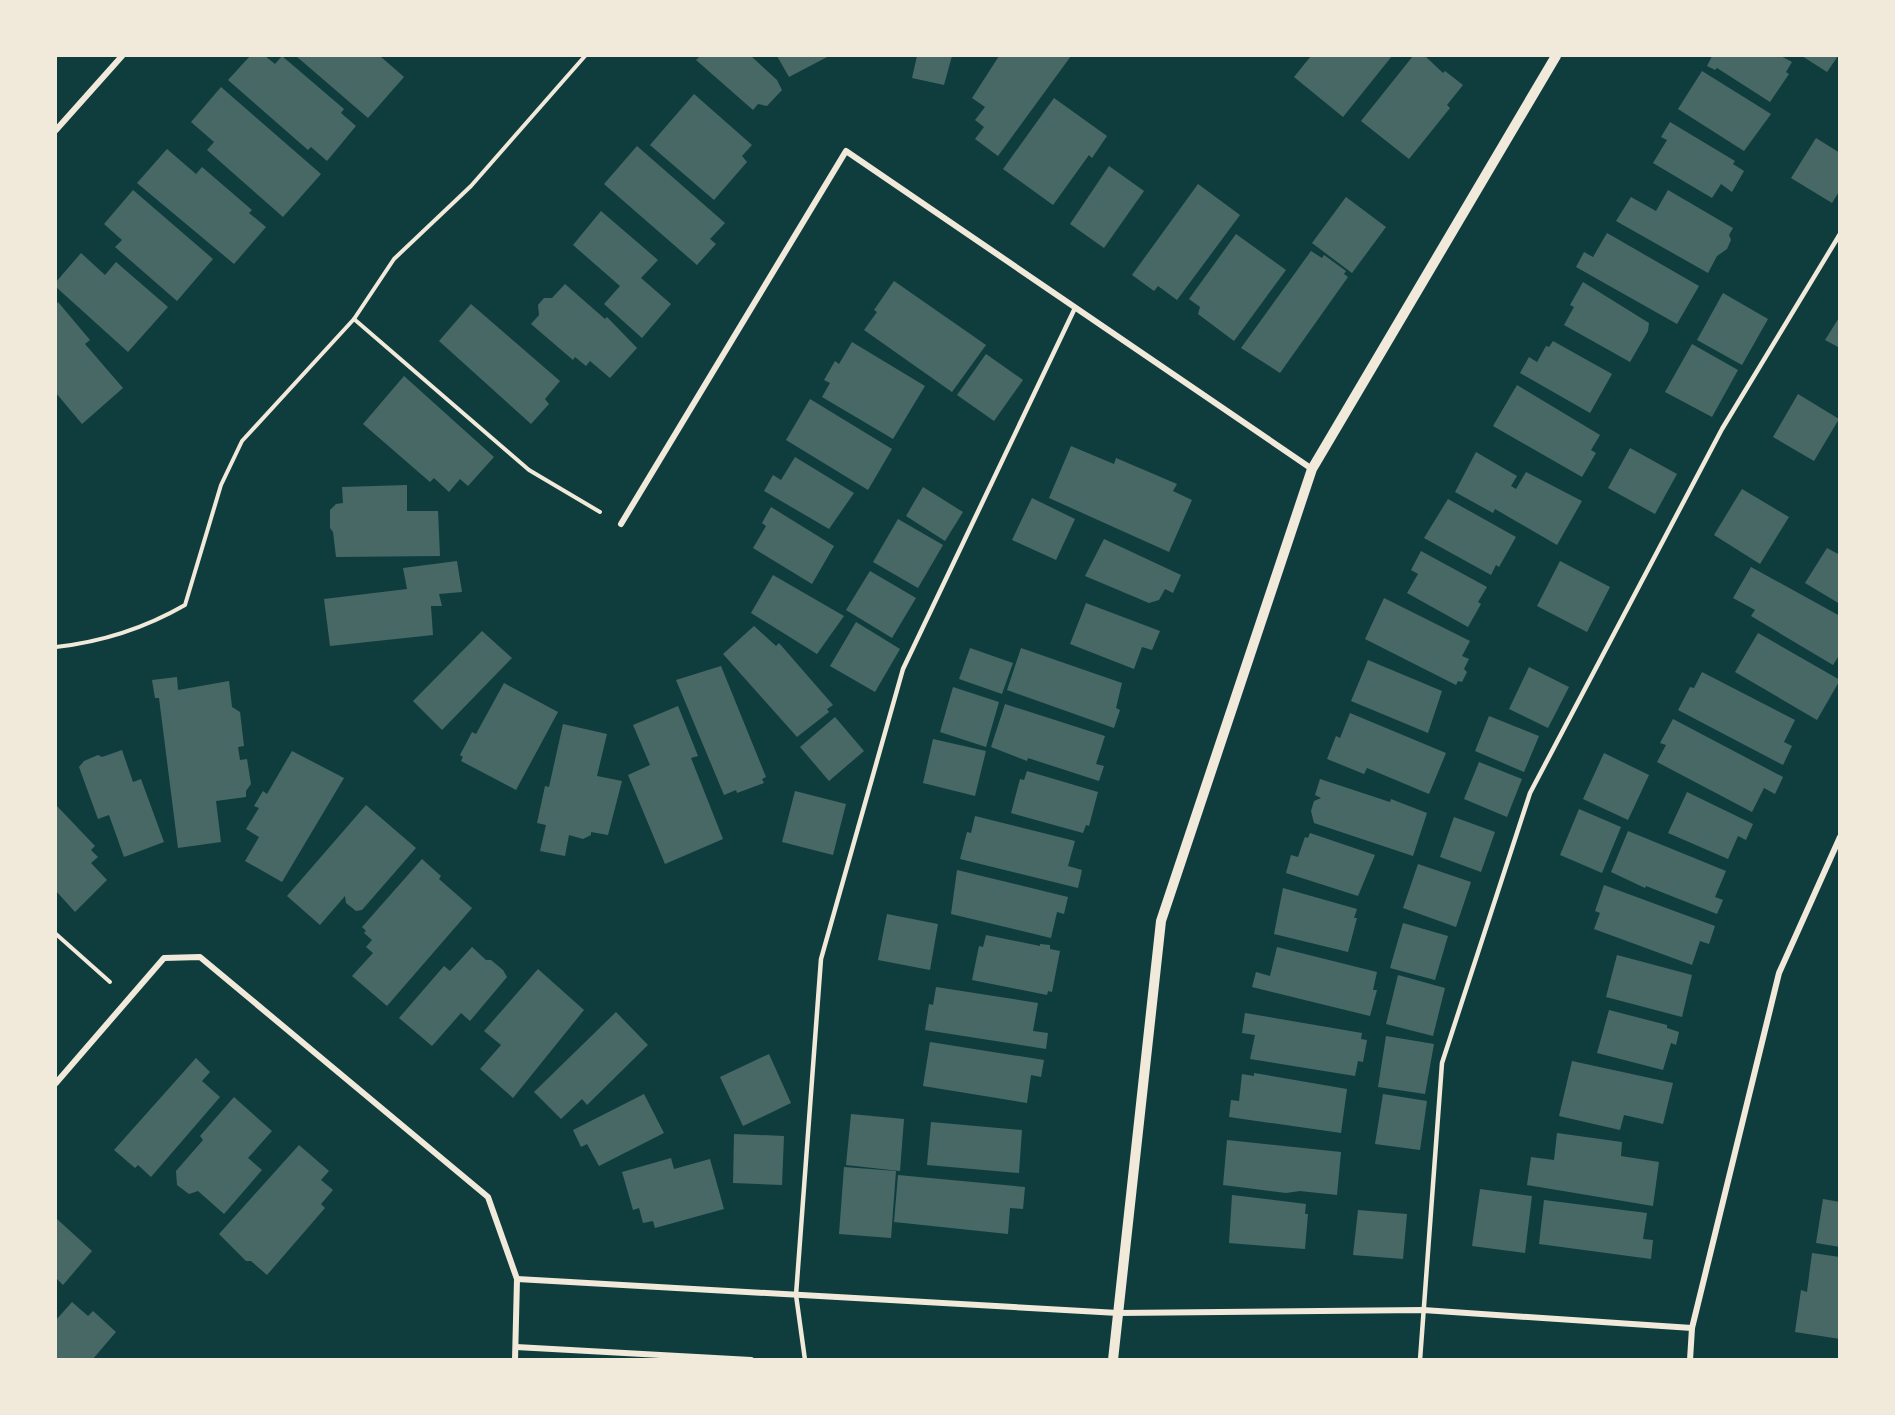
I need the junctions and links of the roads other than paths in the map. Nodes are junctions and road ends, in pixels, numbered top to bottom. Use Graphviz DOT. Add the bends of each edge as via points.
graph roads {
  1 [pos="1556,56"];
  2 [pos="119,57"];
  3 [pos="56,130"];
  4 [pos="1839,234"];
  5 [pos="1075,308"];
  6 [pos="1312,470"];
  7 [pos="621,524"];
  8 [pos="1838,842"];
  9 [pos="56,1083"];
  10 [pos="517,1280"];
  11 [pos="796,1295"];
  12 [pos="1423,1310"];
  13 [pos="1118,1313"];
  14 [pos="1692,1328"];
  15 [pos="516,1347"];
  16 [pos="515,1359"];
  17 [pos="751,1359"];
  18 [pos="805,1359"];
  19 [pos="1113,1359"];
  20 [pos="1420,1359"];
  21 [pos="1690,1359"];
  1 -- 6 [label="street"];
  2 -- 3 [label="street"];
  4 -- 12 [label="lane" via="1722,429 1530,793 1442,1063"];
  5 -- 6 [label="street"];
  5 -- 7 [label="street" via="846,150"];
  5 -- 11 [label="lane" via="903,669 820,959"];
  6 -- 13 [label="street" via="1161,921"];
  8 -- 14 [label="street" via="1779,973"];
  9 -- 10 [label="street" via="164,958 201,957 488,1197"];
  10 -- 11 [label="street"];
  10 -- 15 [label="street"];
  11 -- 13 [label="street"];
  11 -- 18 [label="lane"];
  12 -- 13 [label="street"];
  12 -- 14 [label="street"];
  12 -- 20 [label="lane"];
  13 -- 19 [label="street"];
  14 -- 21 [label="street"];
  15 -- 16 [label="street"];
  15 -- 17 [label="street"];
}
